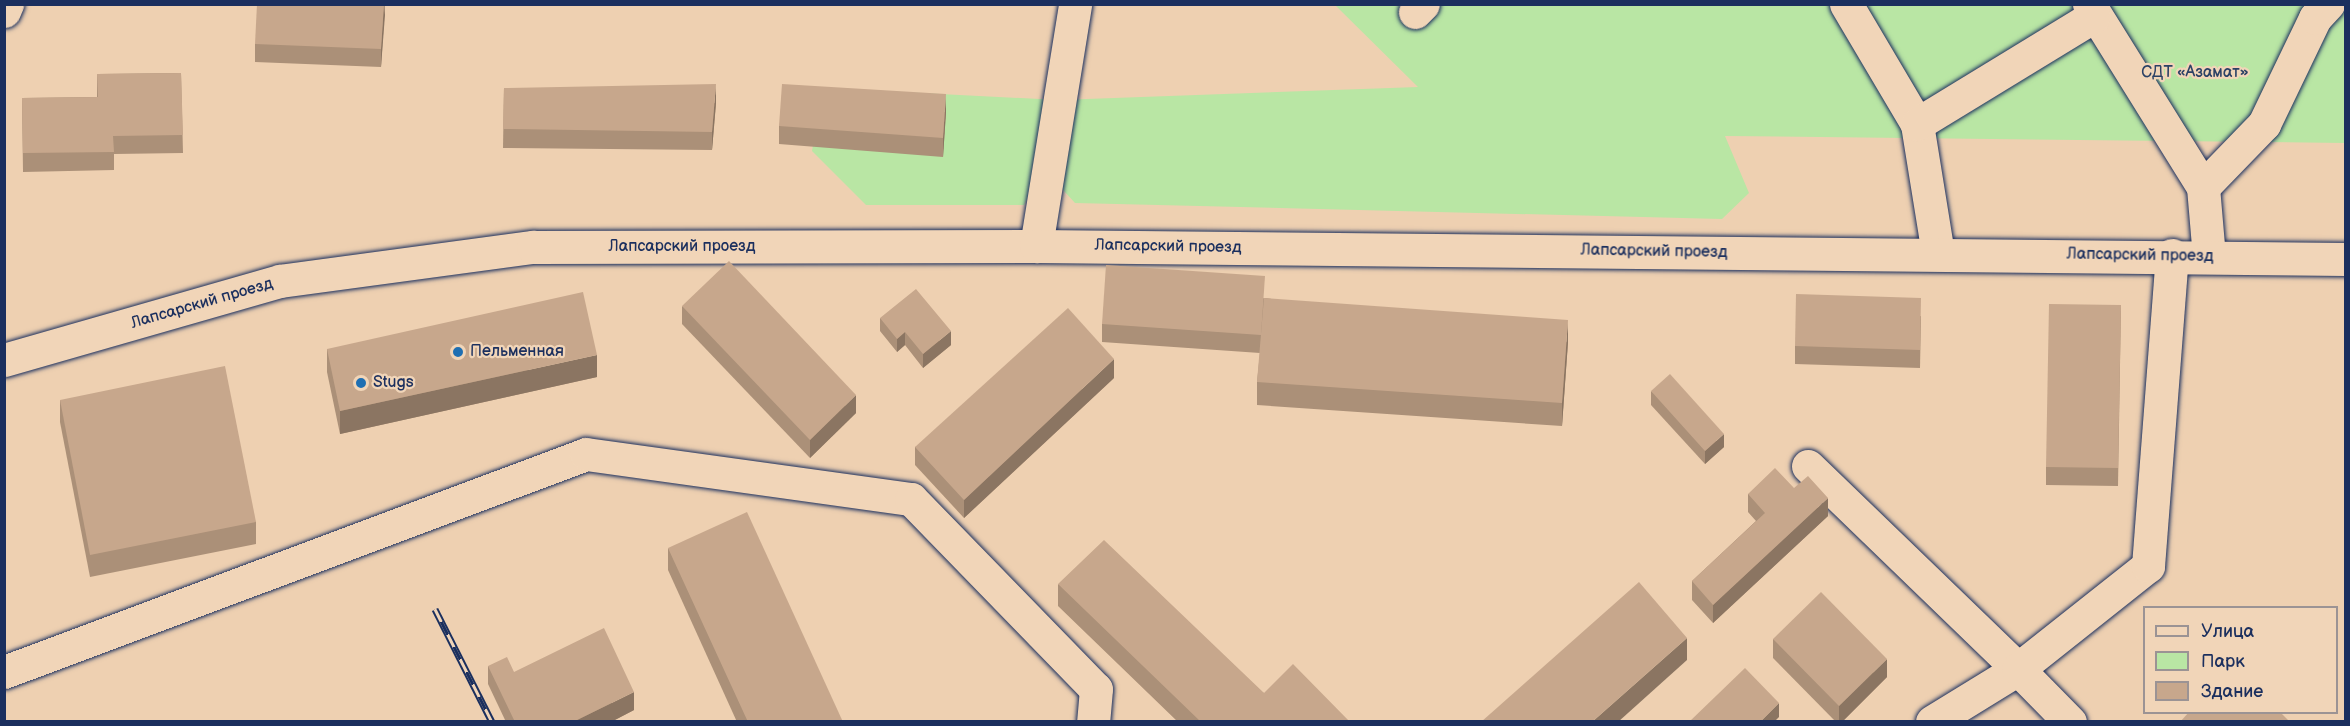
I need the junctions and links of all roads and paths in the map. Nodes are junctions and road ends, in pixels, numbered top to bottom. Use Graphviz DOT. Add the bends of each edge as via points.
graph roads {
  1 [pos="7,4"];
  2 [pos="1075,4"];
  3 [pos="1846,4"];
  4 [pos="2328,4"];
  5 [pos="2091,10"];
  6 [pos="4,11"];
  7 [pos="1917,124"];
  8 [pos="2203,187"];
  9 [pos="1036,246"];
  10 [pos="1938,254"];
  11 [pos="2172,255"];
  12 [pos="2209,257"];
  13 [pos="2346,259"];
  14 [pos="4,360"];
  15 [pos="1808,466"];
  16 [pos="2018,669"];
  17 [pos="4,672"];
  18 [pos="1093,722"];
  19 [pos="1932,722"];
  20 [pos="2070,722"];
  1 -- 6 [label="street"];
  2 -- 9 [label="street"];
  3 -- 7 [label="street"];
  4 -- 8 [label="street" via="2315,18 2264,124"];
  5 -- 7 [label="street"];
  5 -- 8 [label="street"];
  7 -- 10 [label="street"];
  8 -- 12 [label="street"];
  9 -- 10 [label="street, Лапсарский проезд"];
  9 -- 14 [label="street, Лапсарский проезд" via="533,247 279,281"];
  10 -- 11 [label="street, Лапсарский проезд"];
  11 -- 12 [label="street, Лапсарский проезд"];
  11 -- 16 [label="street" via="2148,566"];
  12 -- 13 [label="street, Лапсарский проезд"];
  15 -- 16 [label="street"];
  16 -- 19 [label="street"];
  16 -- 20 [label="street"];
  17 -- 18 [label="street" via="586,454 911,499 1096,689"];
}
